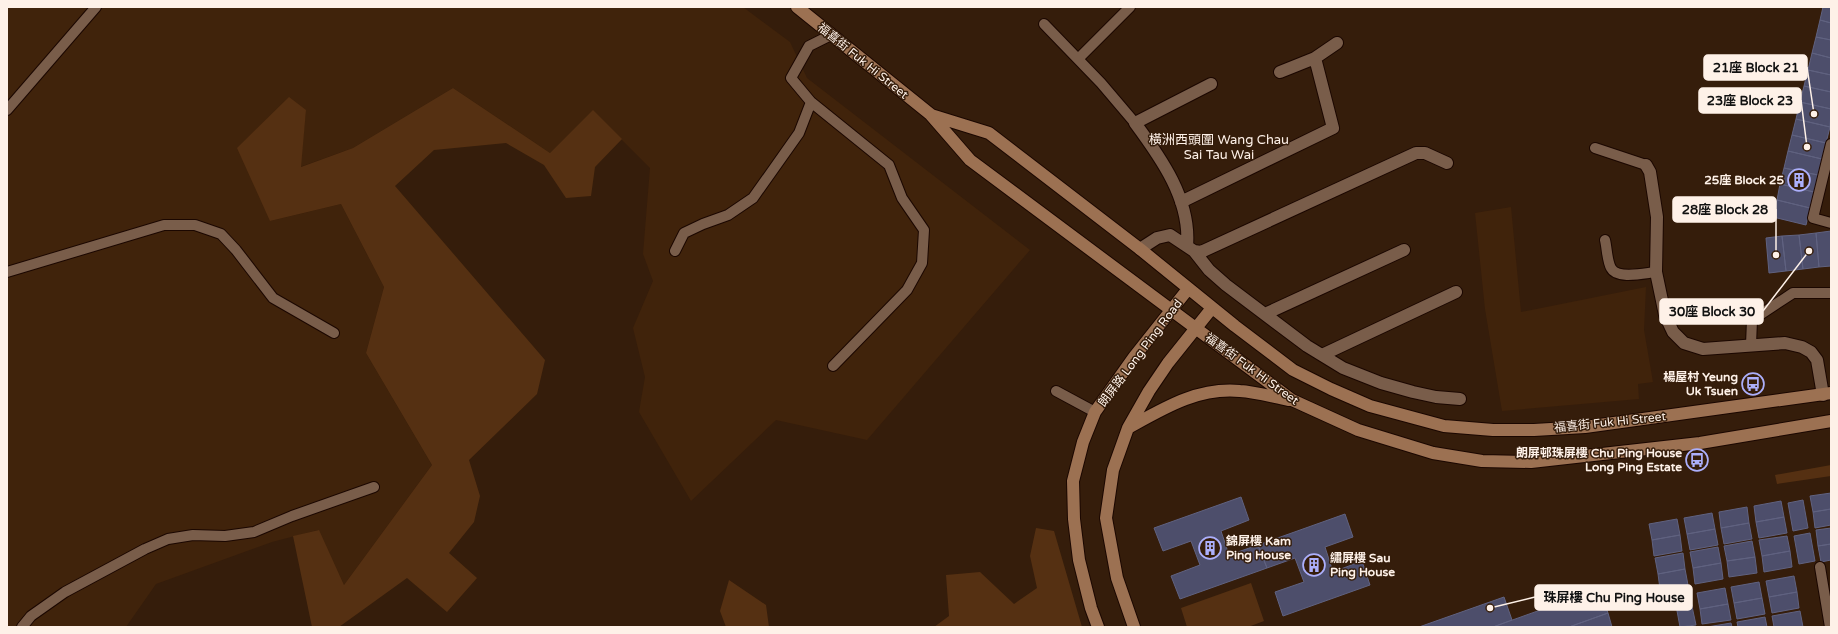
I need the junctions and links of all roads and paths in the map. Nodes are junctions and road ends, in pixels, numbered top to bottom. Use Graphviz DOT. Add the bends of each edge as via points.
graph roads {
  1 [pos="96,7"];
  2 [pos="797,7"];
  3 [pos="1130,7"];
  4 [pos="1044,24"];
  5 [pos="831,35"];
  6 [pos="1337,43"];
  7 [pos="1315,58"];
  8 [pos="1078,59"];
  9 [pos="1280,72"];
  10 [pos="1211,84"];
  11 [pos="811,102"];
  12 [pos="7,110"];
  13 [pos="930,114"];
  14 [pos="1135,123"];
  15 [pos="1831,144"];
  16 [pos="1595,148"];
  17 [pos="1447,163"];
  18 [pos="1646,165"];
  19 [pos="1181,202"];
  20 [pos="1831,223"];
  21 [pos="1605,240"];
  22 [pos="1140,249"];
  23 [pos="1190,249"];
  24 [pos="1404,250"];
  25 [pos="675,251"];
  26 [pos="7,272"];
  27 [pos="1656,272"];
  28 [pos="1188,289"];
  29 [pos="1456,292"];
  30 [pos="1831,293"];
  31 [pos="1212,308"];
  32 [pos="1171,309"];
  33 [pos="1265,314"];
  34 [pos="1196,328"];
  35 [pos="334,333"];
  36 [pos="1751,345"];
  37 [pos="1322,355"];
  38 [pos="833,366"];
  39 [pos="1056,391"];
  40 [pos="1827,394"];
  41 [pos="1460,399"];
  42 [pos="1292,400"];
  43 [pos="1096,412"];
  44 [pos="1831,420"];
  45 [pos="1128,428"];
  46 [pos="374,487"];
  47 [pos="1820,567"];
  48 [pos="22,627"];
  49 [pos="1098,627"];
  50 [pos="1134,627"];
  51 [pos="1830,627"];
  1 -- 12 [label="lane"];
  2 -- 5 [label="main road, 福喜街 Fuk Hi Street"];
  3 -- 8 [label="lane"];
  4 -- 8 [label="lane"];
  5 -- 11 [label="lane" via="809,46 791,78"];
  5 -- 13 [label="main road, 福喜街 Fuk Hi Street"];
  6 -- 7 [label="street"];
  7 -- 9 [label="street"];
  7 -- 19 [label="street" via="1333,128"];
  8 -- 14 [label="lane"];
  10 -- 14 [label="street"];
  11 -- 25 [label="lane" via="799,134 753,198 728,215 684,234"];
  11 -- 38 [label="lane" via="889,165 902,198 924,230 922,264 907,290"];
  13 -- 22 [label="main road, 福喜街 Fuk Hi Street" via="989,133"];
  13 -- 32 [label="main road, 福喜街 Fuk Hi Street" via="970,160"];
  14 -- 19 [label="street" via="1160,157"];
  15 -- 20 [label="lane" via="1813,218"];
  16 -- 18 [label="lane"];
  17 -- 23 [label="street" via="1425,153 1416,153 1201,252"];
  18 -- 27 [label="street" via="1650,172 1657,217"];
  19 -- 23 [label="street"];
  21 -- 27 [label="lane" via="1611,269 1616,274"];
  22 -- 23 [label="street" via="1166,235 1170,235"];
  22 -- 28 [label="main road, 福喜街 Fuk Hi Street"];
  23 -- 33 [label="street" via="1209,270"];
  24 -- 33 [label="street"];
  26 -- 35 [label="lane" via="164,225 195,225 221,234 273,298"];
  27 -- 36 [label="street" via="1665,315 1673,332 1684,343 1702,349"];
  28 -- 31 [label="main road, 福喜街 Fuk Hi Street"];
  28 -- 32 [label="main road, 朗屏路 Long Ping Road"];
  29 -- 37 [label="street"];
  30 -- 36 [label="lane" via="1793,293 1787,296 1752,320"];
  31 -- 34 [label="main road"];
  31 -- 40 [label="main road, 福喜街 Fuk Hi Street" via="1293,370 1370,406 1444,426 1493,430 1586,427"];
  32 -- 34 [label="main road, 福喜街 Fuk Hi Street"];
  32 -- 43 [label="main road, 朗屏路 Long Ping Road"];
  33 -- 37 [label="street"];
  34 -- 42 [label="main road, 福喜街 Fuk Hi Street"];
  34 -- 45 [label="main road" via="1168,363"];
  36 -- 40 [label="street" via="1785,343 1811,352 1818,360"];
  37 -- 41 [label="street" via="1343,368 1381,383 1436,397"];
  39 -- 43 [label="lane"];
  42 -- 44 [label="main road, 福喜街 Fuk Hi Street" via="1358,430 1433,454 1482,461 1531,462 1700,444"];
  42 -- 45 [label="main road" via="1240,391 1215,391 1167,406"];
  43 -- 49 [label="main road, 朗屏路 Long Ping Road" via="1083,442 1073,481 1079,560"];
  45 -- 50 [label="main road" via="1113,470 1106,518 1117,578"];
  46 -- 48 [label="lane" via="254,532 168,539 65,592 31,616"];
  47 -- 51 [label="lane"];
}
